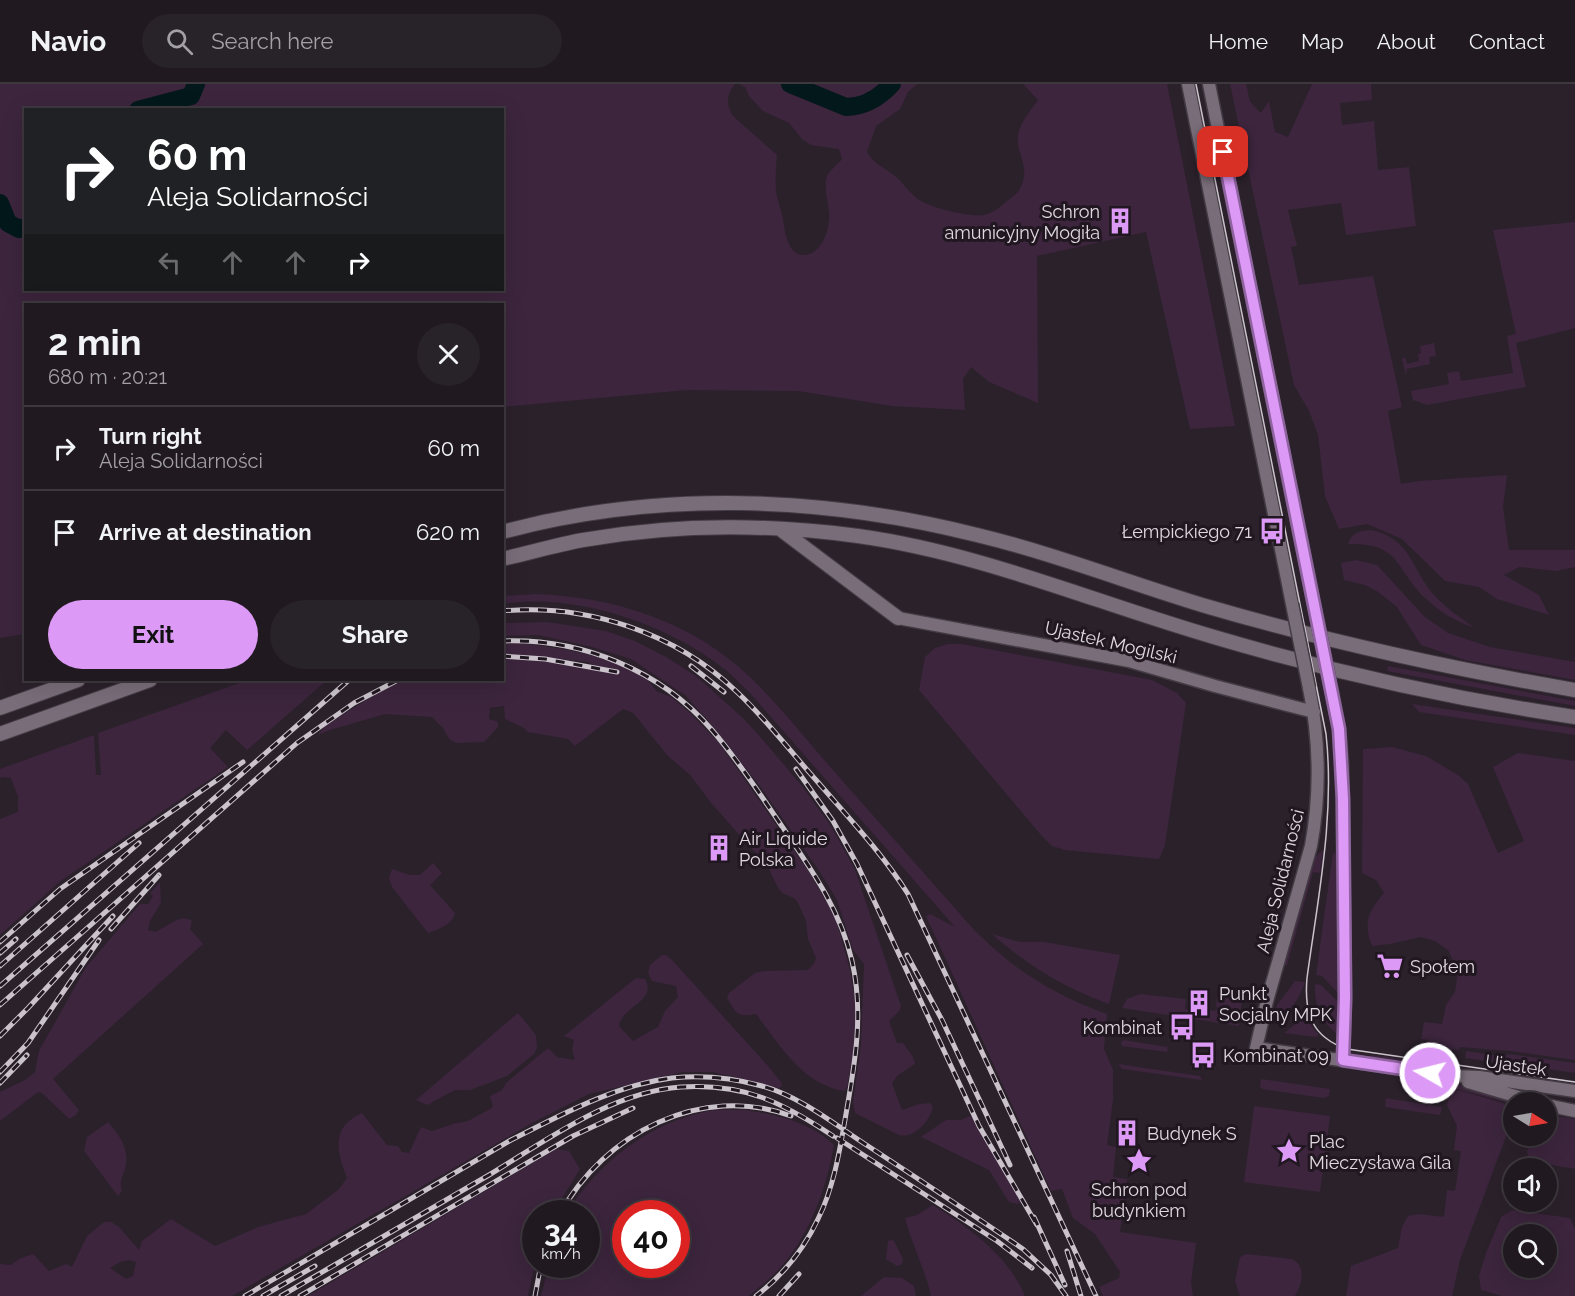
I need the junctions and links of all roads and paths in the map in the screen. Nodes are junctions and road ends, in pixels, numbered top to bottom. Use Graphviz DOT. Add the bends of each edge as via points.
graph roads {
  1 [pos="1188,84"];
  2 [pos="1209,84"];
  3 [pos="780,529"];
  4 [pos="504,532"];
  5 [pos="504,559"];
  6 [pos="898,618"];
  7 [pos="75,681"];
  8 [pos="147,681"];
  9 [pos="1575,690"];
  10 [pos="0,708"];
  11 [pos="1314,712"];
  12 [pos="1575,717"];
  13 [pos="0,734"];
  14 [pos="1256,1048"];
  15 [pos="1343,1060"];
  16 [pos="1452,1076"];
  17 [pos="1575,1091"];
  18 [pos="1504,1092"];
  19 [pos="1557,1107"];
  20 [pos="1575,1111"];
  1 -- 11 [label="street, Aleja Solidarności, bridge"];
  2 -- 15 [label="street, bridge" via="1339,729"];
  3 -- 5 [label="main road" via="653,531 582,540"];
  3 -- 6 [label="main road"];
  3 -- 12 [label="main road" via="859,536 930,550 1282,655 1441,693"];
  4 -- 9 [label="main road" via="633,507 686,503 780,504 871,513 979,535 1208,606 1341,642"];
  6 -- 11 [label="street, Ujastek Mogilski" via="1129,661"];
  7 -- 10 [label="main road"];
  8 -- 13 [label="main road"];
  11 -- 14 [label="street, Aleja Solidarności" via="1319,758 1316,819"];
  14 -- 15 [label="street, Ujastek"];
  15 -- 16 [label="street, Ujastek"];
  16 -- 17 [label="street, Ujastek"];
  16 -- 18 [label="street, Ujastek"];
  19 -- 20 [label="street, Ujastek"];
}
